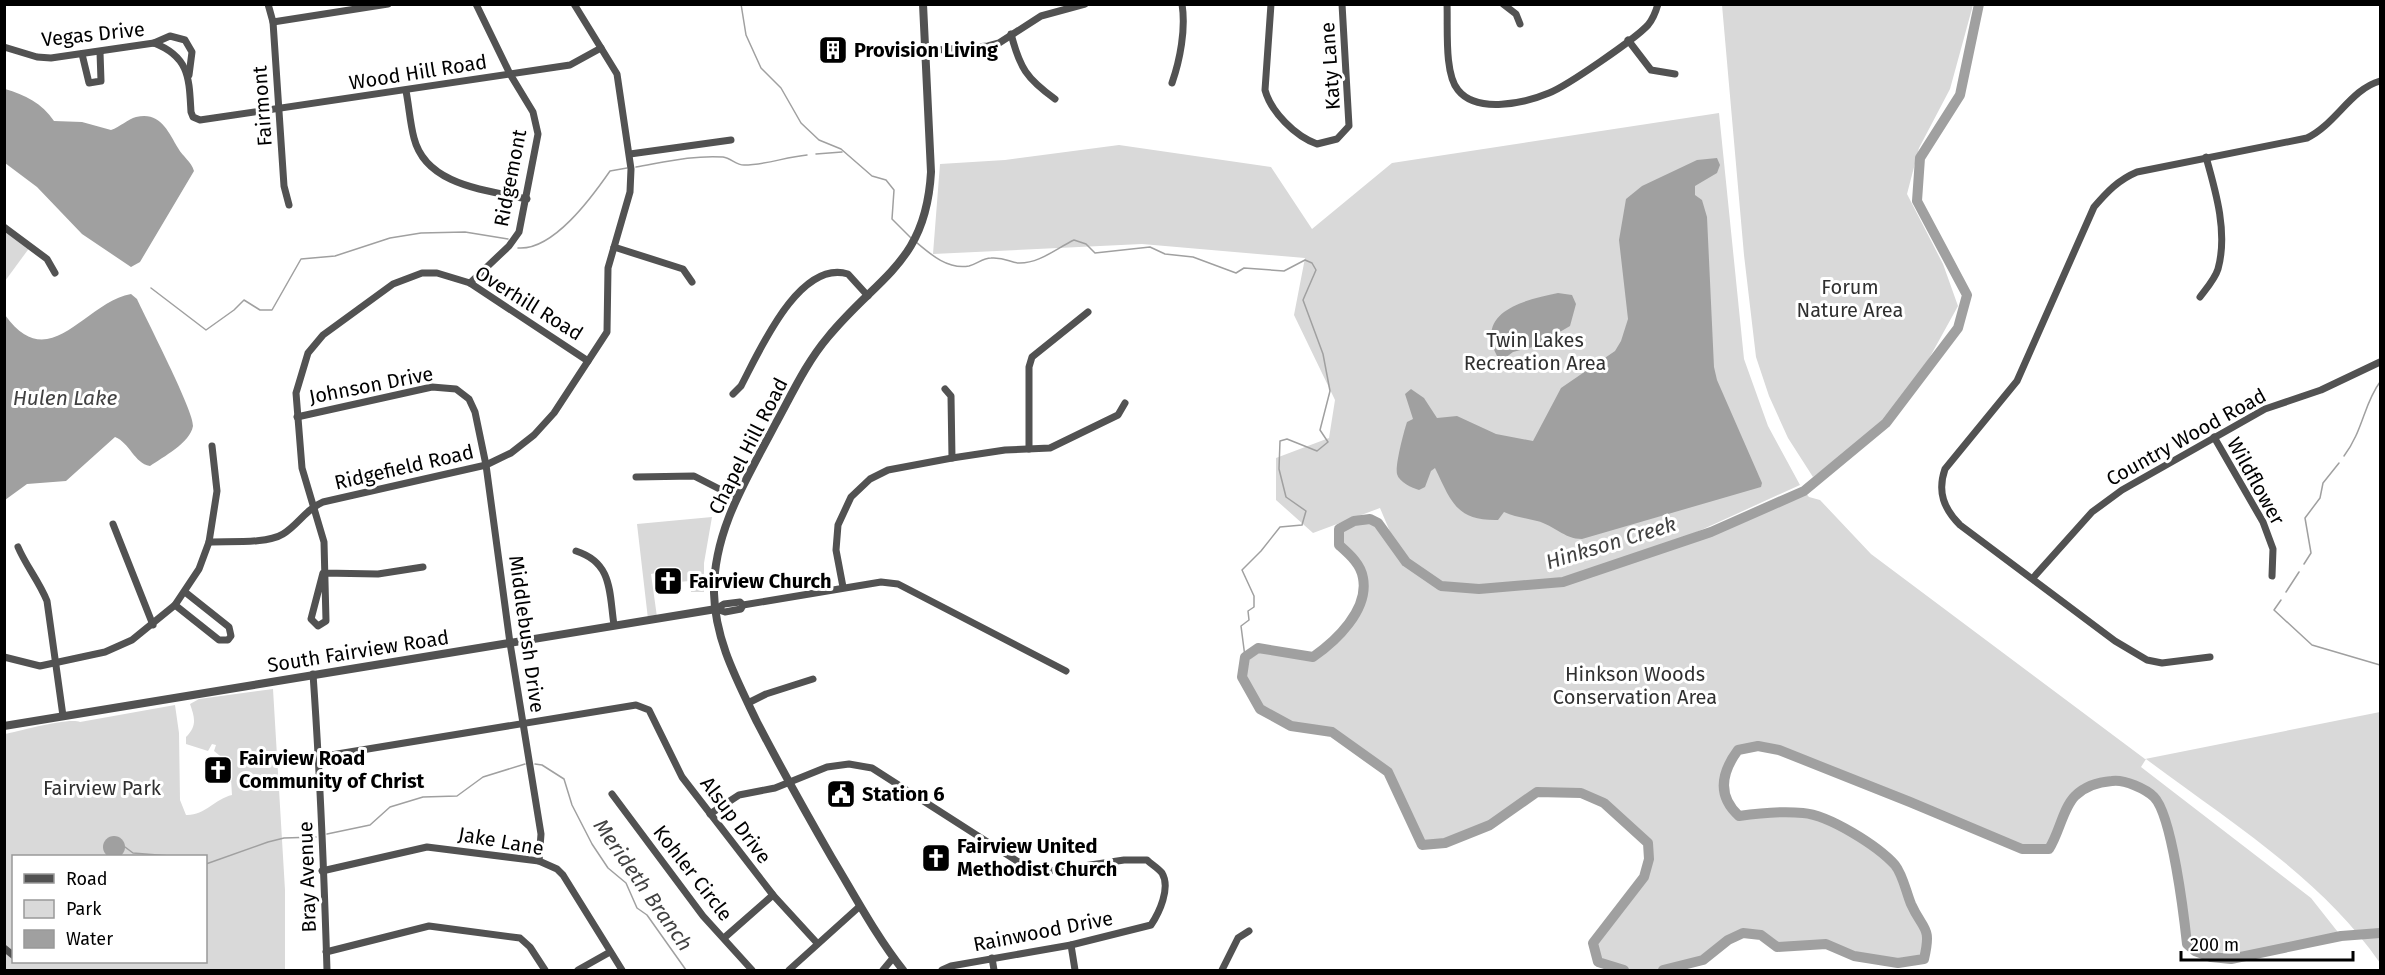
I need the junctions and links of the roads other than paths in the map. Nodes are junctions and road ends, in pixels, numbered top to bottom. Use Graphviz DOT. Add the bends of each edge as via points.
graph roads {
  1 [pos="268,4"];
  2 [pos="388,4"];
  3 [pos="476,4"];
  4 [pos="574,4"];
  5 [pos="923,4"];
  6 [pos="1085,4"];
  7 [pos="1182,4"];
  8 [pos="1271,4"];
  9 [pos="1342,4"];
  10 [pos="1447,4"];
  11 [pos="1503,4"];
  12 [pos="1658,4"];
  13 [pos="273,22"];
  14 [pos="1520,24"];
  15 [pos="1011,34"];
  16 [pos="1628,40"];
  17 [pos="154,43"];
  18 [pos="4,47"];
  19 [pos="601,48"];
  20 [pos="925,51"];
  21 [pos="100,52"];
  22 [pos="82,54"];
  23 [pos="510,74"];
  24 [pos="1675,74"];
  25 [pos="189,75"];
  26 [pos="2380,81"];
  27 [pos="1172,83"];
  28 [pos="406,91"];
  29 [pos="1056,99"];
  30 [pos="278,110"];
  31 [pos="731,140"];
  32 [pos="630,154"];
  33 [pos="2206,157"];
  34 [pos="527,199"];
  35 [pos="289,205"];
  36 [pos="4,227"];
  37 [pos="614,247"];
  38 [pos="56,273"];
  39 [pos="692,282"];
  40 [pos="470,283"];
  41 [pos="868,296"];
  42 [pos="2200,297"];
  43 [pos="1088,312"];
  44 [pos="588,361"];
  45 [pos="2380,362"];
  46 [pos="945,389"];
  47 [pos="733,394"];
  48 [pos="1125,403"];
  49 [pos="475,412"];
  50 [pos="297,417"];
  51 [pos="2214,437"];
  52 [pos="212,446"];
  53 [pos="1029,449"];
  54 [pos="952,458"];
  55 [pos="486,465"];
  56 [pos="636,477"];
  57 [pos="737,498"];
  58 [pos="313,506"];
  59 [pos="113,524"];
  60 [pos="209,542"];
  61 [pos="18,547"];
  62 [pos="576,551"];
  63 [pos="423,567"];
  64 [pos="323,573"];
  65 [pos="2272,576"];
  66 [pos="2032,578"];
  67 [pos="843,588"];
  68 [pos="185,592"];
  69 [pos="175,605"];
  70 [pos="716,609"];
  71 [pos="153,625"];
  72 [pos="614,625"];
  73 [pos="510,643"];
  74 [pos="4,657"];
  75 [pos="2210,657"];
  76 [pos="56,663"];
  77 [pos="1066,671"];
  78 [pos="313,674"];
  79 [pos="813,679"];
  80 [pos="748,703"];
  81 [pos="63,716"];
  82 [pos="523,724"];
  83 [pos="4,726"];
  84 [pos="319,757"];
  85 [pos="788,784"];
  86 [pos="612,794"];
  87 [pos="710,814"];
  88 [pos="539,861"];
  89 [pos="322,872"];
  90 [pos="773,895"];
  91 [pos="860,906"];
  92 [pos="1249,931"];
  93 [pos="724,939"];
  94 [pos="817,943"];
  95 [pos="1071,945"];
  96 [pos="326,952"];
  97 [pos="610,952"];
  98 [pos="893,958"];
  99 [pos="992,958"];
  100 [pos="327,970"];
  101 [pos="545,970"];
  102 [pos="578,970"];
  103 [pos="622,970"];
  104 [pos="752,970"];
  105 [pos="789,970"];
  106 [pos="883,970"];
  107 [pos="903,970"];
  108 [pos="942,970"];
  109 [pos="994,970"];
  110 [pos="1074,970"];
  111 [pos="1222,970"];
  1 -- 13 [label="street, Fairmont"];
  2 -- 13 [label="street"];
  3 -- 23 [label="street, Ridgemont"];
  4 -- 19 [label="street, Ridgefield Road"];
  5 -- 20 [label="street, Chapel Hill Road"];
  6 -- 15 [label="street" via="1041,16"];
  7 -- 27 [label="street" via="1184,16"];
  8 -- 9 [label="street, Katy Lane" via="1265,90 1274,112 1317,144 1337,139 1349,126"];
  10 -- 16 [label="street" via="1449,66 1458,91 1486,105 1537,97 1560,88"];
  11 -- 14 [label="street" via="1516,14"];
  12 -- 16 [label="street" via="1648,25"];
  13 -- 30 [label="street, Fairmont"];
  15 -- 20 [label="street" via="988,46"];
  15 -- 29 [label="street" via="1028,78"];
  16 -- 24 [label="street" via="1651,70"];
  17 -- 21 [label="street, Vegas Drive"];
  17 -- 25 [label="street, Vegas Drive" via="167,48"];
  17 -- 25 [label="street" via="170,36 185,40 192,52"];
  18 -- 22 [label="street, Vegas Drive" via="37,57"];
  19 -- 23 [label="street, Wood Hill Road" via="578,63"];
  19 -- 32 [label="street, Ridgefield Road" via="617,74"];
  20 -- 41 [label="street, Chapel Hill Road" via="930,195 912,247"];
  21 -- 22 [label="street, Vegas Drive"];
  21 -- 22 [label="street" via="103,75 95,84 86,77"];
  23 -- 28 [label="street, Wood Hill Road"];
  23 -- 34 [label="street, Ridgemont" via="530,105 537,126"];
  25 -- 30 [label="street, Wood Hill Road" via="193,117 200,120"];
  26 -- 33 [label="street" via="2364,89 2321,132"];
  28 -- 30 [label="street, Wood Hill Road"];
  28 -- 34 [label="street" via="414,138 426,163 447,178"];
  30 -- 35 [label="street, Fairmont"];
  31 -- 32 [label="street"];
  32 -- 37 [label="street, Ridgefield Road" via="630,192"];
  33 -- 42 [label="street" via="2216,196 2221,243 2218,271"];
  33 -- 66 [label="street" via="2122,178 2094,207 2017,381 1945,469 1941,490 1950,515"];
  34 -- 40 [label="street, Ridgemont" via="515,239"];
  36 -- 38 [label="street" via="47,259"];
  37 -- 39 [label="street" via="682,269"];
  37 -- 44 [label="street, Ridgefield Road" via="608,268 608,332"];
  40 -- 44 [label="street, Overhill Road"];
  40 -- 50 [label="street, Overhill Road" via="436,273 408,277 323,335 308,353 301,370 296,393"];
  41 -- 47 [label="street" via="848,274 829,272 819,277 777,317"];
  41 -- 57 [label="street, Chapel Hill Road" via="811,359"];
  43 -- 53 [label="street" via="1032,357"];
  44 -- 55 [label="street, Ridgefield Road" via="554,413 534,435 511,453"];
  45 -- 51 [label="street, Country Wood Road" via="2321,390 2265,409"];
  46 -- 54 [label="street" via="951,396"];
  48 -- 53 [label="street" via="1118,415 1082,433 1050,448"];
  49 -- 50 [label="street, Johnson Drive" via="469,399 444,386"];
  49 -- 55 [label="street, Middlebush Drive"];
  50 -- 58 [label="street, Overhill Road" via="302,468"];
  51 -- 65 [label="street, Wildflower" via="2263,522 2273,549"];
  51 -- 66 [label="street, Country Wood Road" via="2122,490 2092,512"];
  52 -- 60 [label="street" via="217,491"];
  53 -- 54 [label="street"];
  54 -- 67 [label="street" via="888,470 870,479 851,497 838,525 836,550"];
  55 -- 58 [label="street, Ridgefield Road"];
  55 -- 73 [label="street, Middlebush Drive"];
  56 -- 57 [label="street" via="694,476"];
  57 -- 70 [label="street, Chapel Hill Road" via="719,546"];
  58 -- 60 [label="street, Ridgefield Road" via="283,534"];
  58 -- 64 [label="street, Overhill Road" via="324,542"];
  59 -- 71 [label="street"];
  60 -- 68 [label="street" via="200,569"];
  61 -- 76 [label="street" via="47,601"];
  62 -- 72 [label="street" via="598,562 606,575"];
  63 -- 64 [label="street" via="378,574"];
  64 -- 64 [label="street, Overhill Road" via="311,619 318,626 326,621"];
  66 -- 75 [label="street" via="2115,641 2147,660 2162,663"];
  67 -- 70 [label="street" via="743,605 724,604"];
  67 -- 77 [label="street" via="881,582 898,584"];
  68 -- 69 [label="street"];
  68 -- 69 [label="street" via="229,627 228,640 219,640"];
  69 -- 71 [label="street"];
  70 -- 72 [label="street, South Fairview Road"];
  70 -- 80 [label="street, Chapel Hill Road" via="726,657"];
  71 -- 76 [label="street" via="105,652"];
  72 -- 73 [label="street, South Fairview Road"];
  73 -- 78 [label="street, South Fairview Road"];
  73 -- 82 [label="street, Middlebush Drive"];
  74 -- 76 [label="street" via="28,665"];
  76 -- 81 [label="street"];
  78 -- 81 [label="street, South Fairview Road"];
  78 -- 84 [label="street, Bray Avenue"];
  79 -- 80 [label="street"];
  80 -- 85 [label="street, Chapel Hill Road"];
  81 -- 83 [label="street, South Fairview Road"];
  82 -- 84 [label="street"];
  82 -- 87 [label="street, Alsup Drive" via="644,706 682,777"];
  82 -- 88 [label="street, Middlebush Drive" via="541,834"];
  84 -- 89 [label="street, Bray Avenue"];
  85 -- 87 [label="street" via="739,795"];
  85 -- 91 [label="street, Chapel Hill Road"];
  85 -- 95 [label="street, Rainwood Drive" via="826,767 849,764 872,768 1018,862 1042,872 1147,860 1162,874 1164,888 1159,913 1151,925"];
  86 -- 93 [label="street, Kohler Circle"];
  87 -- 90 [label="street, Alsup Drive"];
  88 -- 89 [label="street, Jake Lane" via="427,847"];
  88 -- 97 [label="street, Jake Lane" via="563,875"];
  89 -- 96 [label="street, Bray Avenue"];
  90 -- 93 [label="street"];
  90 -- 94 [label="street, Alsup Drive"];
  91 -- 94 [label="street"];
  91 -- 98 [label="street, Chapel Hill Road"];
  92 -- 111 [label="street" via="1238,938"];
  93 -- 104 [label="street, Kohler Circle"];
  94 -- 105 [label="street"];
  95 -- 99 [label="street, Rainwood Drive"];
  95 -- 110 [label="street"];
  96 -- 100 [label="street, Bray Avenue"];
  96 -- 101 [label="street" via="436,926 520,938"];
  97 -- 102 [label="street"];
  97 -- 103 [label="street, Jake Lane"];
  98 -- 106 [label="street"];
  98 -- 107 [label="street, Chapel Hill Road"];
  99 -- 108 [label="street, Rainwood Drive"];
  99 -- 109 [label="street"];
}
